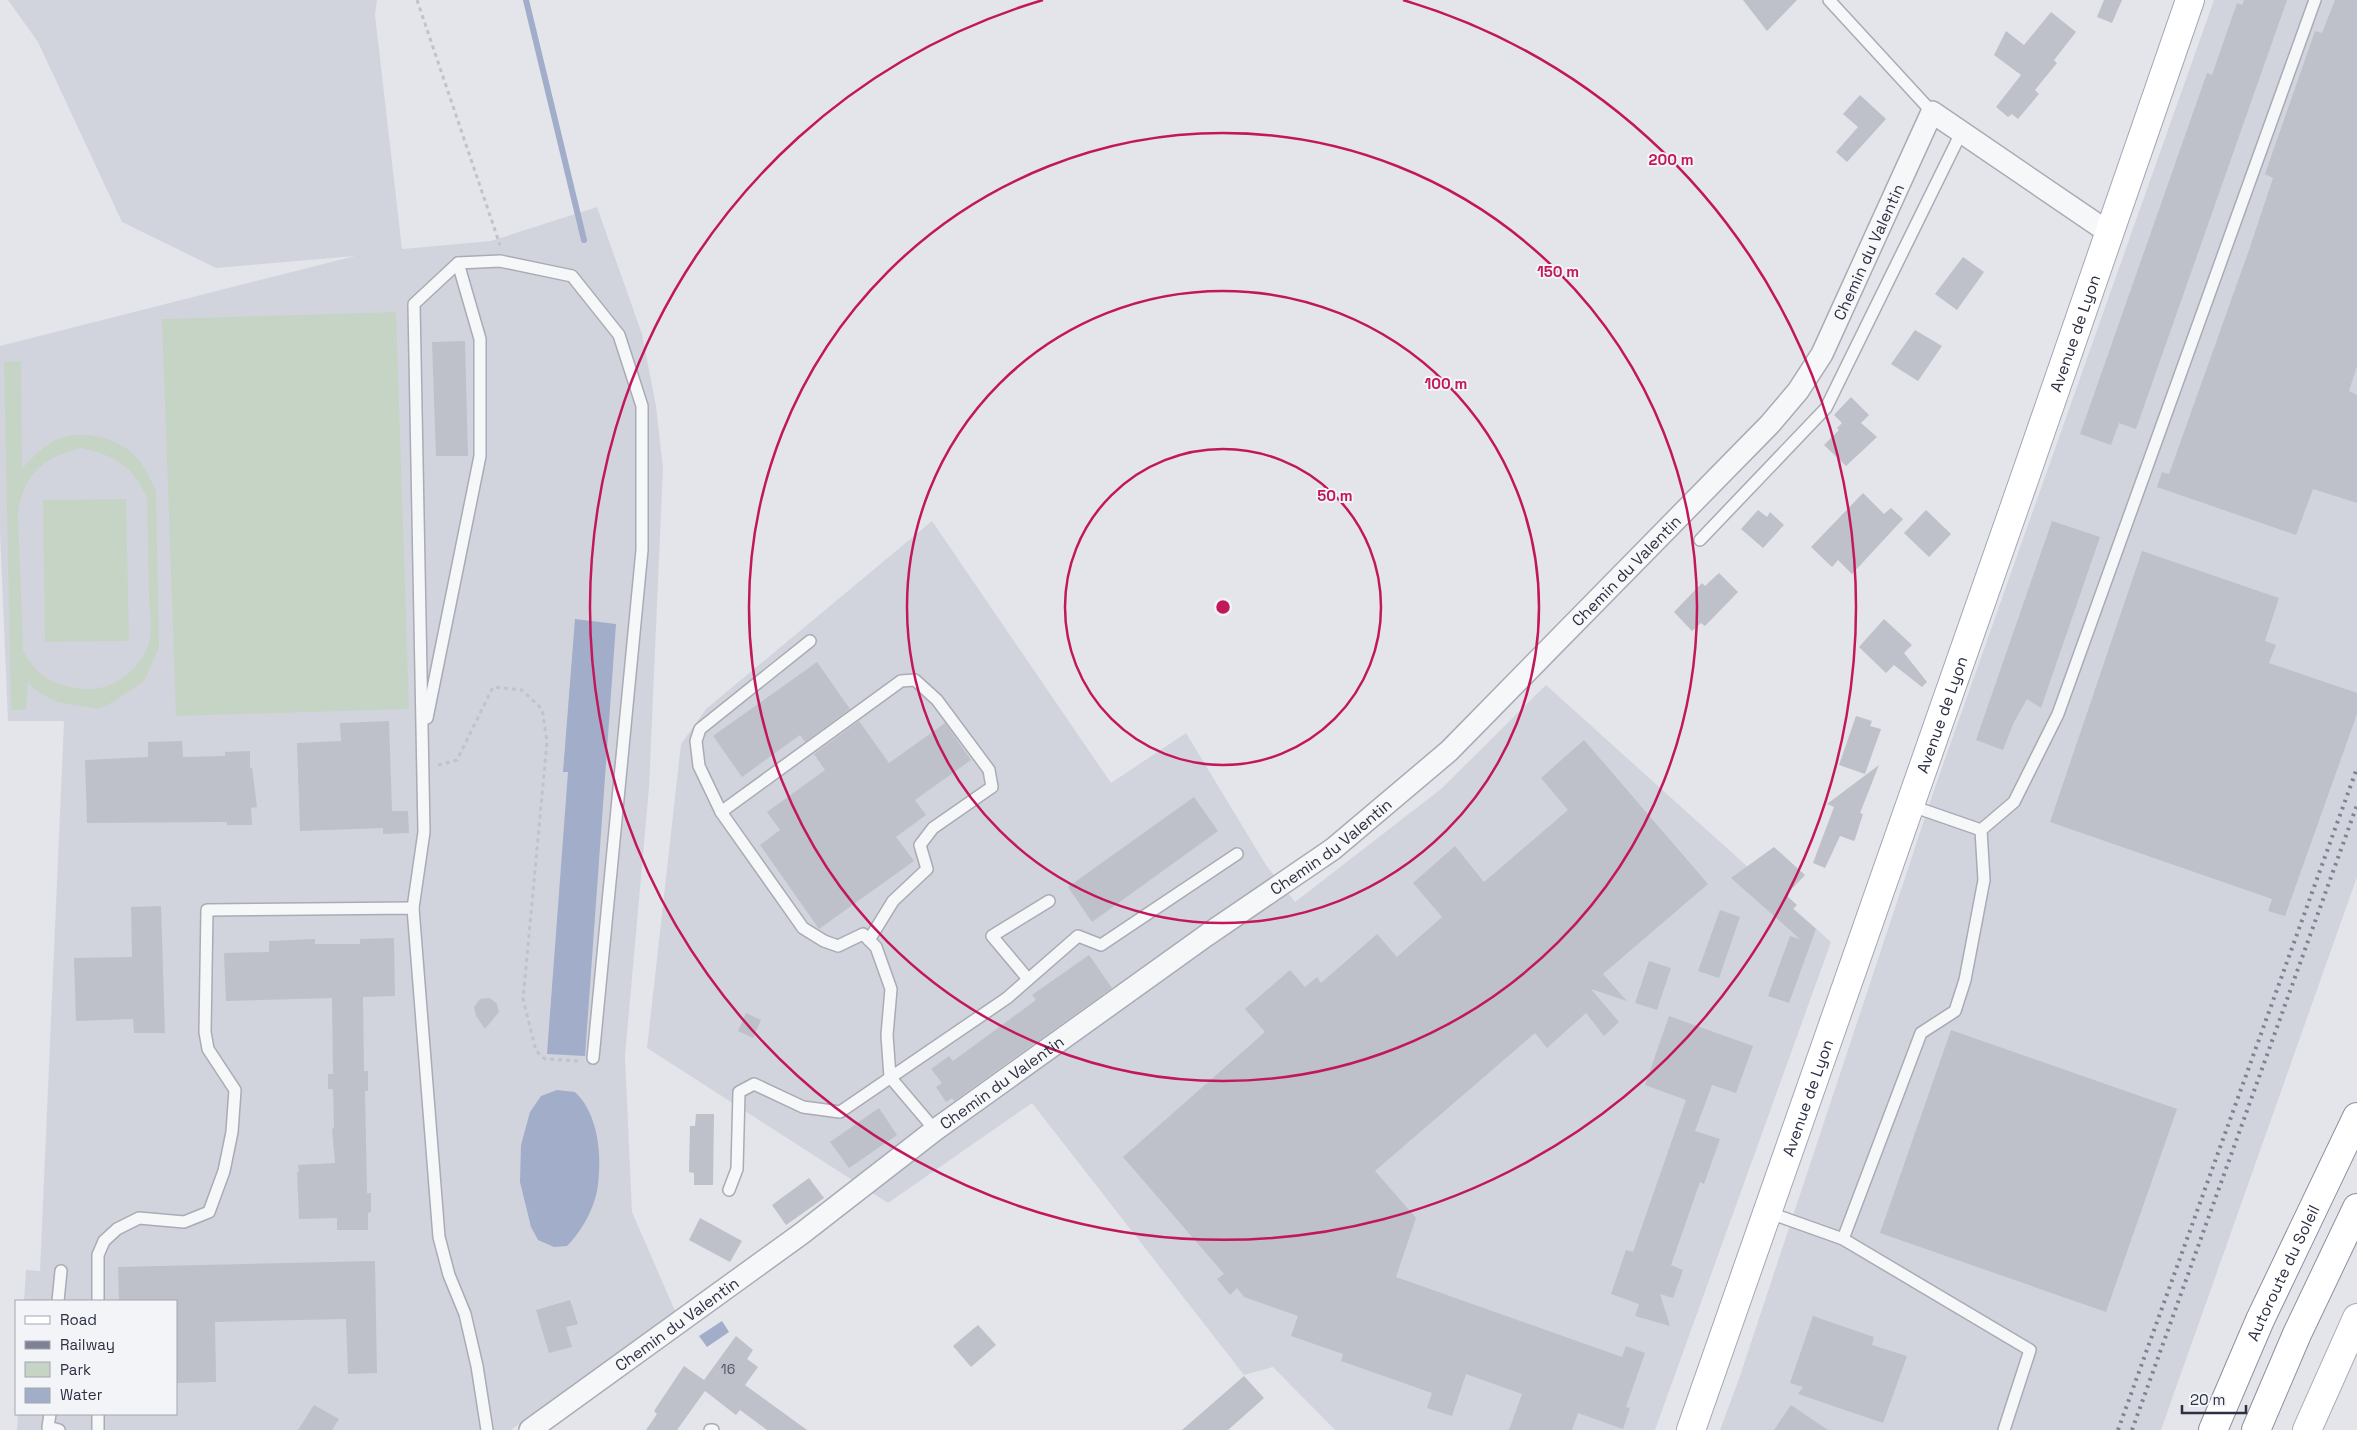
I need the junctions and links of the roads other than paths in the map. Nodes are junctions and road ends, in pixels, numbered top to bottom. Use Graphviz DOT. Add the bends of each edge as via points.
graph roads {
  1 [pos="1829,0"];
  2 [pos="2190,0"];
  3 [pos="2315,0"];
  4 [pos="1932,112"];
  5 [pos="1958,130"];
  6 [pos="2108,232"];
  7 [pos="458,262"];
  8 [pos="1700,540"];
  9 [pos="810,641"];
  10 [pos="422,739"];
  11 [pos="1909,804"];
  12 [pos="721,812"];
  13 [pos="1981,830"];
  14 [pos="1238,854"];
  15 [pos="1049,901"];
  16 [pos="413,908"];
  17 [pos="869,940"];
  18 [pos="1028,979"];
  19 [pos="593,1058"];
  20 [pos="890,1077"];
  21 [pos="2357,1117"];
  22 [pos="935,1130"];
  23 [pos="729,1190"];
  24 [pos="2357,1208"];
  25 [pos="1767,1212"];
  26 [pos="1843,1239"];
  27 [pos="61,1271"];
  28 [pos="58,1300"];
  29 [pos="98,1300"];
  30 [pos="2357,1318"];
  31 [pos="50,1415"];
  32 [pos="98,1415"];
  33 [pos="59,1430"];
  34 [pos="98,1430"];
  35 [pos="486,1430"];
  36 [pos="530,1430"];
  37 [pos="1691,1430"];
  38 [pos="2004,1430"];
  39 [pos="2213,1430"];
  40 [pos="2256,1430"];
  41 [pos="2307,1430"];
  1 -- 4 [label="lane"];
  2 -- 6 [label="main road, Avenue de Lyon"];
  3 -- 13 [label="lane" via="2058,714 2014,802"];
  4 -- 5 [label="street"];
  4 -- 22 [label="street, Chemin du Valentin" via="1822,354 1798,392 1538,663 1450,751 1333,849"];
  5 -- 6 [label="street"];
  5 -- 8 [label="lane" via="1826,408"];
  6 -- 11 [label="main road, Avenue de Lyon" via="2029,468"];
  7 -- 10 [label="lane" via="480,339 480,456"];
  7 -- 10 [label="lane" via="414,304"];
  7 -- 19 [label="lane" via="500,261 572,276 620,335 642,406 642,550"];
  9 -- 12 [label="lane" via="700,729 696,740 699,766"];
  10 -- 16 [label="lane" via="424,832"];
  11 -- 13 [label="lane"];
  11 -- 25 [label="main road, Avenue de Lyon"];
  12 -- 17 [label="lane" via="804,928 824,942 838,946 863,934"];
  12 -- 17 [label="lane" via="901,681 915,680 937,700 989,770 992,786 933,828 920,845 928,869 893,901"];
  13 -- 26 [label="lane" via="1984,880 1966,980 1955,1012 1921,1033"];
  14 -- 18 [label="lane" via="1101,945 1078,936"];
  15 -- 18 [label="lane" via="992,936"];
  16 -- 29 [label="lane" via="207,910 205,1032 208,1049 235,1090 232,1132 224,1171 209,1212 184,1222 139,1218 117,1229 104,1242 98,1255"];
  16 -- 35 [label="lane" via="439,1237 465,1314 478,1366"];
  17 -- 20 [label="lane" via="876,947 891,989 887,1036"];
  18 -- 20 [label="lane" via="1007,998"];
  20 -- 22 [label="lane"];
  20 -- 23 [label="lane" via="840,1112 803,1107 754,1084 739,1092 737,1169"];
  21 -- 39 [label="main road, Autoroute du Soleil" via="2260,1320"];
  22 -- 36 [label="street, Chemin du Valentin" via="801,1234"];
  24 -- 40 [label="main road"];
  25 -- 26 [label="lane"];
  25 -- 37 [label="main road, Avenue de Lyon"];
  26 -- 38 [label="lane" via="2030,1350"];
  27 -- 28 [label="lane"];
  30 -- 41 [label="main road"];
  31 -- 33 [label="lane" via="48,1427"];
  32 -- 34 [label="lane"];
}
